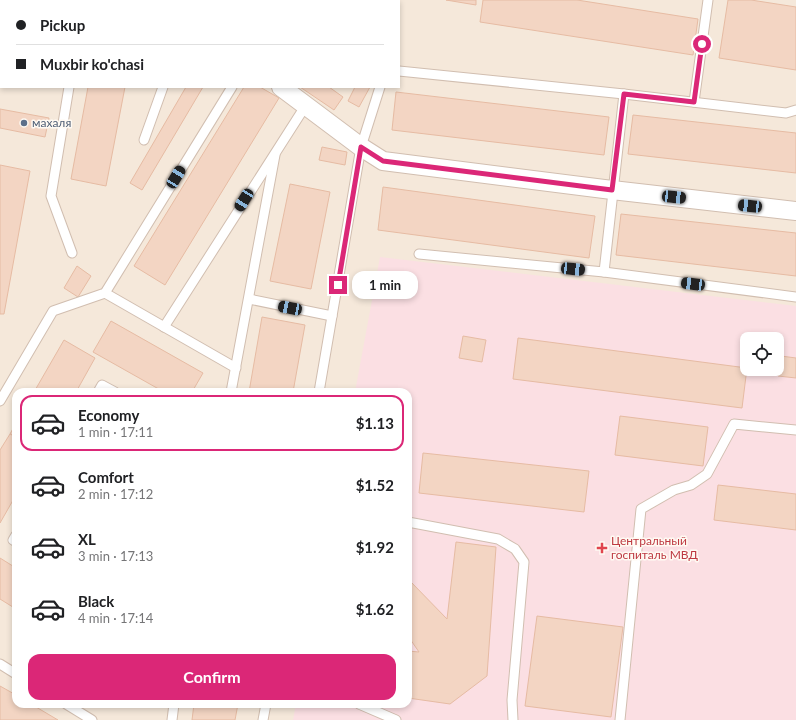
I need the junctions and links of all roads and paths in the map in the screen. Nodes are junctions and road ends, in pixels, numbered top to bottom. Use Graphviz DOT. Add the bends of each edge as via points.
graph roads {
  1 [pos="706,0"];
  2 [pos="400,71"];
  3 [pos="69,88"];
  4 [pos="163,88"];
  5 [pos="231,88"];
  6 [pos="282,88"];
  7 [pos="380,88"];
  8 [pos="624,94"];
  9 [pos="694,102"];
  10 [pos="306,105"];
  11 [pos="796,110"];
  12 [pos="144,140"];
  13 [pos="361,147"];
  14 [pos="276,150"];
  15 [pos="612,190"];
  16 [pos="796,211"];
  17 [pos="72,253"];
  18 [pos="419,254"];
  19 [pos="604,272"];
  20 [pos="105,293"];
  21 [pos="796,297"];
  22 [pos="248,299"];
  23 [pos="332,316"];
  24 [pos="164,327"];
  25 [pos="236,368"];
  26 [pos="232,388"];
  27 [pos="321,388"];
  28 [pos="0,400"];
  29 [pos="796,430"];
  30 [pos="412,523"];
  31 [pos="0,664"];
  32 [pos="12,672"];
  33 [pos="72,708"];
  34 [pos="174,708"];
  35 [pos="265,708"];
  36 [pos="368,708"];
  37 [pos="92,720"];
  38 [pos="172,720"];
  39 [pos="263,720"];
  40 [pos="396,720"];
  41 [pos="513,720"];
  42 [pos="620,720"];
  1 -- 9 [label="lane"];
  2 -- 8 [label="lane"];
  3 -- 17 [label="lane" via="51,196"];
  4 -- 12 [label="lane"];
  5 -- 20 [label="lane"];
  6 -- 10 [label="street"];
  7 -- 13 [label="lane"];
  8 -- 9 [label="lane"];
  8 -- 15 [label="lane"];
  9 -- 11 [label="lane" via="786,113"];
  10 -- 13 [label="street"];
  10 -- 14 [label="lane"];
  13 -- 15 [label="street" via="383,161"];
  13 -- 23 [label="lane"];
  14 -- 22 [label="lane"];
  14 -- 24 [label="lane"];
  15 -- 16 [label="street"];
  15 -- 19 [label="lane"];
  18 -- 19 [label="lane"];
  19 -- 21 [label="lane"];
  20 -- 24 [label="lane"];
  20 -- 28 [label="lane" via="53,311"];
  22 -- 23 [label="lane"];
  22 -- 25 [label="lane"];
  23 -- 27 [label="lane"];
  24 -- 25 [label="lane"];
  25 -- 26 [label="lane"];
  29 -- 42 [label="lane" via="734,424 707,474 691,485 674,490 641,509"];
  30 -- 41 [label="lane" via="498,539 515,549 524,562 512,700"];
  31 -- 32 [label="lane"];
  33 -- 37 [label="lane"];
  34 -- 38 [label="lane"];
  35 -- 39 [label="lane"];
  36 -- 40 [label="lane"];
}
